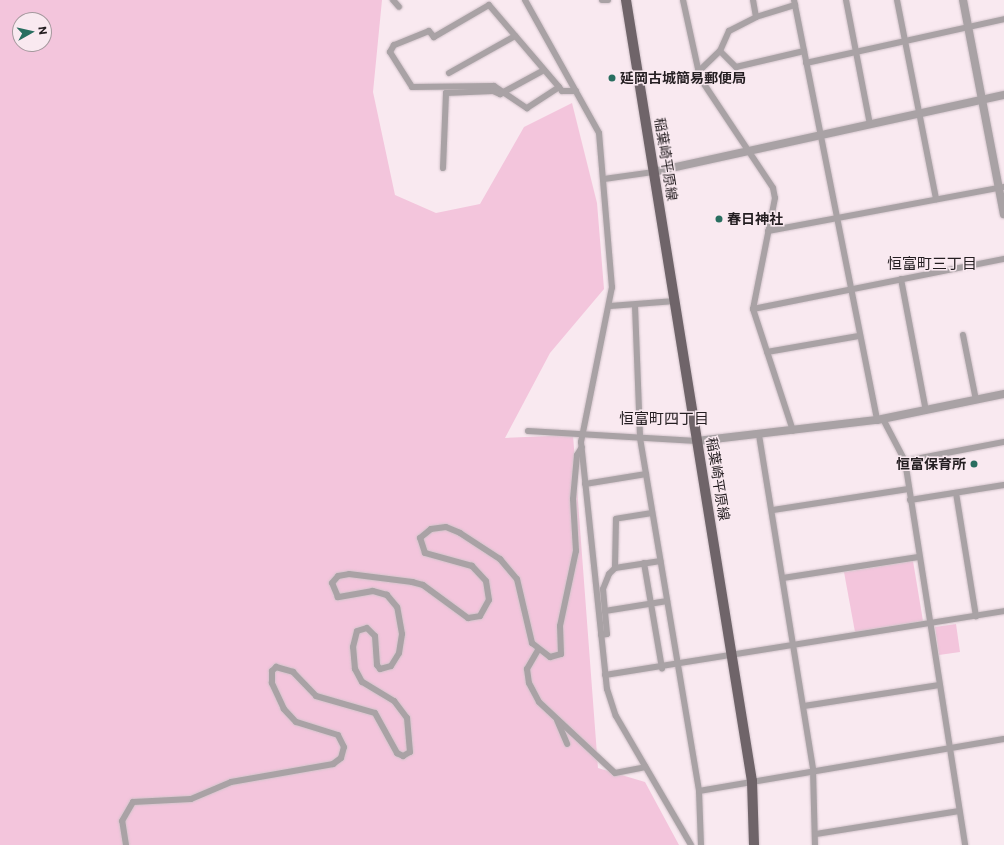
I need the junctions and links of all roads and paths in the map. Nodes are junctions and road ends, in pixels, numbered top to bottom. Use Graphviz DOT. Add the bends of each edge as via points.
graph roads {
  1 [pos="393,0"];
  2 [pos="525,0"];
  3 [pos="602,0"];
  4 [pos="608,0"];
  5 [pos="626,0"];
  6 [pos="683,0"];
  7 [pos="753,0"];
  8 [pos="846,0"];
  9 [pos="897,0"];
  10 [pos="962,0"];
  11 [pos="794,2"];
  12 [pos="399,7"];
  13 [pos="756,17"];
  14 [pos="1004,19"];
  15 [pos="968,28"];
  16 [pos="515,36"];
  17 [pos="905,41"];
  18 [pos="720,51"];
  19 [pos="856,51"];
  20 [pos="804,52"];
  21 [pos="806,63"];
  22 [pos="544,70"];
  23 [pos="449,73"];
  24 [pos="697,73"];
  25 [pos="559,87"];
  26 [pos="576,91"];
  27 [pos="505,93"];
  28 [pos="1004,95"];
  29 [pos="982,100"];
  30 [pos="919,114"];
  31 [pos="870,125"];
  32 [pos="820,136"];
  33 [pos="747,152"];
  34 [pos="443,168"];
  35 [pos="654,172"];
  36 [pos="604,179"];
  37 [pos="1002,188"];
  38 [pos="936,199"];
  39 [pos="1004,214"];
  40 [pos="836,219"];
  41 [pos="768,231"];
  42 [pos="1004,259"];
  43 [pos="901,279"];
  44 [pos="851,288"];
  45 [pos="675,301"];
  46 [pos="610,306"];
  47 [pos="635,306"];
  48 [pos="753,309"];
  49 [pos="963,335"];
  50 [pos="860,336"];
  51 [pos="767,352"];
  52 [pos="1004,394"];
  53 [pos="976,400"];
  54 [pos="926,411"];
  55 [pos="880,420"];
  56 [pos="528,431"];
  57 [pos="793,431"];
  58 [pos="582,434"];
  59 [pos="759,435"];
  60 [pos="640,438"];
  61 [pos="697,441"];
  62 [pos="1004,442"];
  63 [pos="582,447"];
  64 [pos="905,461"];
  65 [pos="646,474"];
  66 [pos="585,484"];
  67 [pos="1004,485"];
  68 [pos="908,489"];
  69 [pos="956,493"];
  70 [pos="910,500"];
  71 [pos="772,510"];
  72 [pos="652,513"];
  73 [pos="918,557"];
  74 [pos="660,560"];
  75 [pos="644,563"];
  76 [pos="615,568"];
  77 [pos="783,578"];
  78 [pos="667,601"];
  79 [pos="651,604"];
  80 [pos="605,611"];
  81 [pos="1004,611"];
  82 [pos="976,616"];
  83 [pos="929,624"];
  84 [pos="601,635"];
  85 [pos="794,646"];
  86 [pos="538,650"];
  87 [pos="733,656"];
  88 [pos="678,665"];
  89 [pos="662,668"];
  90 [pos="605,676"];
  91 [pos="939,685"];
  92 [pos="804,706"];
  93 [pos="556,717"];
  94 [pos="1004,739"];
  95 [pos="567,744"];
  96 [pos="948,747"];
  97 [pos="645,767"];
  98 [pos="813,770"];
  99 [pos="752,781"];
  100 [pos="699,791"];
  101 [pos="959,811"];
  102 [pos="816,834"];
  103 [pos="126,845"];
  104 [pos="691,845"];
  105 [pos="701,845"];
  106 [pos="754,845"];
  107 [pos="815,845"];
  108 [pos="965,845"];
  1 -- 12 [label="street"];
  2 -- 26 [label="street"];
  3 -- 4 [label="street"];
  5 -- 35 [label="main road, 稲葉崎平原線"];
  6 -- 24 [label="street"];
  7 -- 13 [label="street"];
  8 -- 19 [label="street"];
  9 -- 17 [label="street"];
  10 -- 15 [label="street"];
  11 -- 13 [label="street"];
  11 -- 20 [label="street"];
  13 -- 18 [label="street" via="729,31"];
  14 -- 15 [label="street"];
  15 -- 17 [label="street"];
  15 -- 29 [label="street"];
  16 -- 22 [label="street"];
  16 -- 23 [label="street"];
  16 -- 27 [label="street" via="489,5 434,37 429,31 394,45 390,52 412,87 494,86"];
  17 -- 19 [label="street"];
  17 -- 30 [label="street"];
  18 -- 20 [label="street" via="736,67"];
  18 -- 24 [label="street"];
  19 -- 21 [label="street"];
  19 -- 31 [label="street"];
  20 -- 21 [label="street"];
  21 -- 32 [label="street"];
  22 -- 25 [label="street"];
  22 -- 27 [label="street"];
  24 -- 33 [label="street"];
  25 -- 26 [label="street" via="562,91"];
  25 -- 27 [label="street" via="527,108"];
  26 -- 36 [label="street" via="599,133"];
  27 -- 34 [label="street" via="446,93"];
  28 -- 29 [label="street"];
  29 -- 30 [label="street"];
  29 -- 37 [label="street"];
  30 -- 31 [label="street"];
  30 -- 38 [label="street"];
  31 -- 32 [label="street"];
  32 -- 33 [label="street"];
  32 -- 40 [label="street"];
  33 -- 35 [label="street"];
  33 -- 41 [label="street" via="773,188 775,198"];
  35 -- 36 [label="street"];
  35 -- 45 [label="main road, 稲葉崎平原線"];
  36 -- 46 [label="street" via="611,264"];
  37 -- 38 [label="street"];
  37 -- 39 [label="street"];
  38 -- 40 [label="street"];
  40 -- 41 [label="street"];
  40 -- 44 [label="street"];
  41 -- 48 [label="street"];
  42 -- 43 [label="street"];
  43 -- 44 [label="street"];
  43 -- 54 [label="street"];
  44 -- 48 [label="street"];
  44 -- 50 [label="street"];
  45 -- 47 [label="street"];
  45 -- 61 [label="main road, 稲葉崎平原線"];
  46 -- 47 [label="street"];
  46 -- 58 [label="street"];
  47 -- 60 [label="street"];
  48 -- 51 [label="street"];
  49 -- 53 [label="street"];
  50 -- 51 [label="street"];
  50 -- 55 [label="street"];
  51 -- 57 [label="street"];
  52 -- 53 [label="street"];
  53 -- 54 [label="street"];
  54 -- 55 [label="street"];
  55 -- 57 [label="street"];
  55 -- 64 [label="street"];
  56 -- 58 [label="street"];
  57 -- 59 [label="street"];
  58 -- 60 [label="street"];
  58 -- 63 [label="street"];
  59 -- 61 [label="street"];
  59 -- 71 [label="street"];
  60 -- 61 [label="street"];
  60 -- 65 [label="street"];
  61 -- 87 [label="main road, 稲葉崎平原線"];
  62 -- 64 [label="street"];
  63 -- 66 [label="street"];
  63 -- 86 [label="street" via="577,455 573,499 576,551 560,626 563,650 553,658"];
  64 -- 68 [label="street"];
  65 -- 66 [label="street"];
  65 -- 72 [label="street"];
  66 -- 84 [label="street"];
  67 -- 69 [label="street"];
  68 -- 70 [label="street"];
  68 -- 71 [label="street"];
  69 -- 70 [label="street"];
  69 -- 82 [label="street"];
  70 -- 73 [label="street"];
  71 -- 77 [label="street"];
  72 -- 74 [label="street"];
  72 -- 76 [label="street" via="616,519"];
  73 -- 77 [label="street"];
  73 -- 83 [label="street"];
  74 -- 75 [label="street"];
  74 -- 78 [label="street"];
  75 -- 76 [label="street"];
  75 -- 79 [label="street"];
  76 -- 80 [label="street" via="609,574 603,589"];
  77 -- 85 [label="street"];
  78 -- 79 [label="street"];
  78 -- 88 [label="street"];
  79 -- 80 [label="street"];
  79 -- 89 [label="street"];
  80 -- 84 [label="street" via="607,634"];
  81 -- 82 [label="street"];
  82 -- 83 [label="street"];
  83 -- 85 [label="street"];
  83 -- 91 [label="street"];
  84 -- 90 [label="street"];
  85 -- 87 [label="street"];
  85 -- 92 [label="street"];
  86 -- 93 [label="street" via="528,663 529,683 540,702"];
  86 -- 103 [label="street" via="527,632 521,590 511,570 474,540 446,527 431,528 420,538 425,553 472,566 486,582 489,600 480,616 468,618 423,585 412,582 349,574 338,576 332,583 338,597 377,591 387,595 397,607 402,634 399,653 391,666 383,669 377,665 375,636 367,628 357,631 353,647 355,669 362,682 394,701 407,718 410,752 403,756 397,754 375,713 316,696 293,672 276,667 272,671 272,683 284,709 296,722 338,735 344,747 341,758 333,764 231,782 191,798 133,802 122,821"];
  87 -- 88 [label="street"];
  87 -- 99 [label="main road, 稲葉崎平原線"];
  88 -- 89 [label="street"];
  88 -- 100 [label="street"];
  89 -- 90 [label="street"];
  90 -- 97 [label="street" via="611,705"];
  91 -- 92 [label="street"];
  91 -- 96 [label="street"];
  92 -- 98 [label="street"];
  93 -- 95 [label="street"];
  93 -- 97 [label="street" via="615,774"];
  94 -- 96 [label="street"];
  96 -- 98 [label="street"];
  96 -- 101 [label="street"];
  97 -- 104 [label="street"];
  98 -- 99 [label="street"];
  98 -- 102 [label="street"];
  99 -- 100 [label="street"];
  99 -- 106 [label="main road, 稲葉崎平原線"];
  100 -- 105 [label="street"];
  101 -- 102 [label="street"];
  101 -- 108 [label="street"];
  102 -- 107 [label="street"];
}
